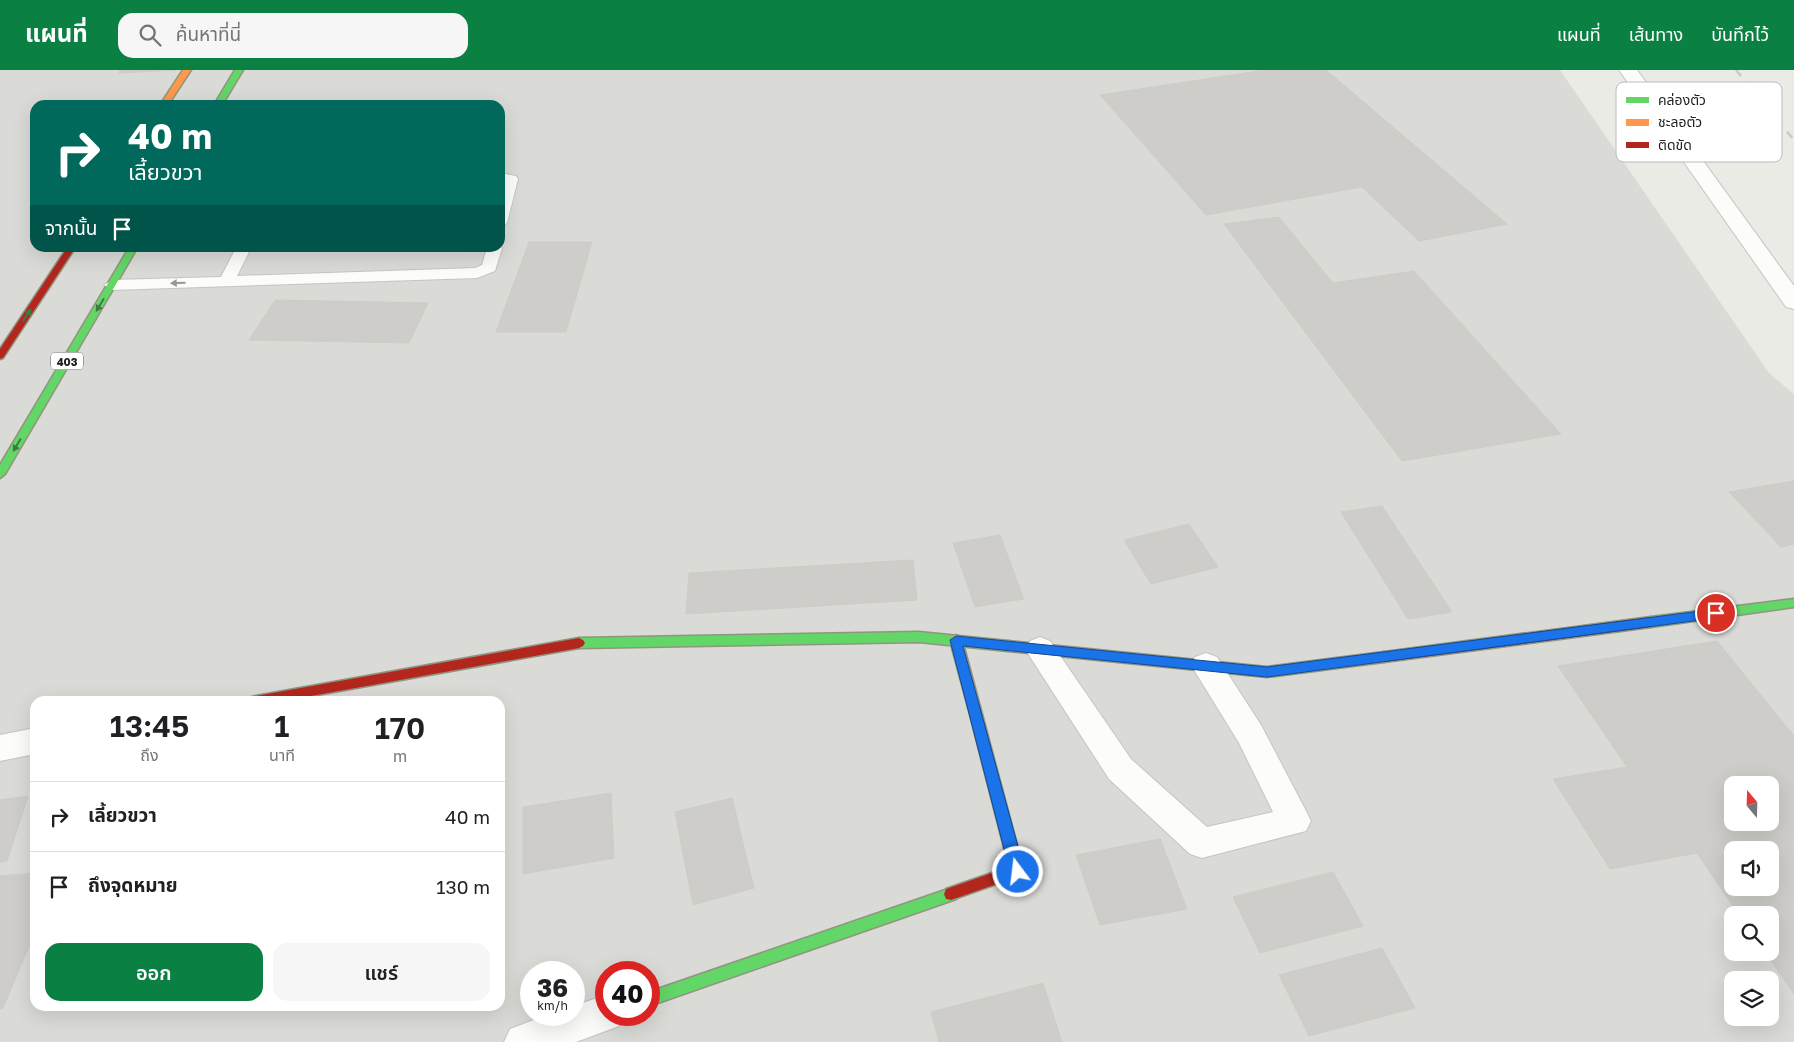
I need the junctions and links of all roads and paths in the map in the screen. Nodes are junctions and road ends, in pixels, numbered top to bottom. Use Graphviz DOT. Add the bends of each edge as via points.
graph roads {
  1 [pos="187,70"];
  2 [pos="1628,70"];
  3 [pos="237,73"];
  4 [pos="1637,82"];
  5 [pos="167,100"];
  6 [pos="221,100"];
  7 [pos="1694,162"];
  8 [pos="505,178"];
  9 [pos="505,203"];
  10 [pos="68,252"];
  11 [pos="132,252"];
  12 [pos="241,252"];
  13 [pos="493,252"];
  14 [pos="226,281"];
  15 [pos="112,285"];
  16 [pos="1794,302"];
  17 [pos="0,356"];
  18 [pos="0,474"];
  19 [pos="1794,603"];
  20 [pos="956,640"];
  21 [pos="1040,649"];
  22 [pos="1206,665"];
  23 [pos="284,696"];
  24 [pos="30,742"];
  25 [pos="0,748"];
  26 [pos="660,995"];
  27 [pos="595,1017"];
  28 [pos="524,1042"];
  1 -- 5 [label="main road"];
  2 -- 4 [label="street"];
  3 -- 6 [label="main road"];
  7 -- 16 [label="street"];
  8 -- 9 [label="lane" via="511,179"];
  17 -- 10 [label="main road, one-way"];
  11 -- 15 [label="main road, 403"];
  12 -- 14 [label="lane"];
  13 -- 14 [label="lane" via="489,268 478,273"];
  14 -- 15 [label="lane, one-way"];
  15 -- 18 [label="main road, 403, one-way"];
  19 -- 22 [label="main road" via="1267,672"];
  20 -- 21 [label="main road"];
  20 -- 23 [label="main road" via="919,636 580,643"];
  20 -- 26 [label="main road" via="1018,872"];
  21 -- 22 [label="main road"];
  21 -- 22 [label="street" via="1120,769 1202,843 1294,821 1250,734"];
  24 -- 25 [label="street"];
  27 -- 28 [label="street"];
}
